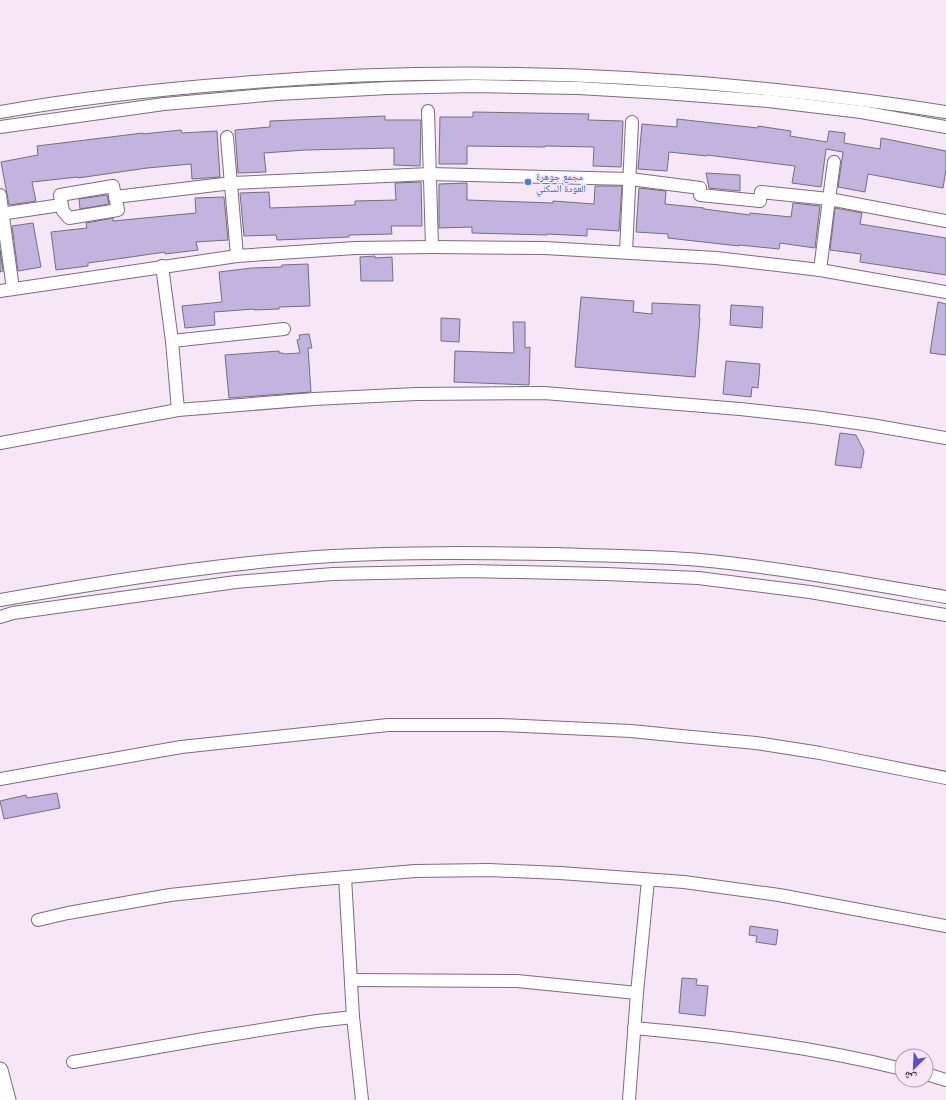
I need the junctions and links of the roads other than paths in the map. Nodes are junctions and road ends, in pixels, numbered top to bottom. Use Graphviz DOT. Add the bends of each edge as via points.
graph roads {
  1 [pos="24,108"];
  2 [pos="428,111"];
  3 [pos="0,112"];
  4 [pos="946,112"];
  5 [pos="27,122"];
  6 [pos="632,122"];
  7 [pos="0,127"];
  8 [pos="946,127"];
  9 [pos="227,137"];
  10 [pos="834,162"];
  11 [pos="430,174"];
  12 [pos="630,179"];
  13 [pos="232,183"];
  14 [pos="0,195"];
  15 [pos="115,197"];
  16 [pos="829,199"];
  17 [pos="61,205"];
  18 [pos="1,214"];
  19 [pos="946,221"];
  20 [pos="432,247"];
  21 [pos="626,252"];
  22 [pos="237,256"];
  23 [pos="162,266"];
  24 [pos="820,270"];
  25 [pos="13,289"];
  26 [pos="0,291"];
  27 [pos="946,292"];
  28 [pos="284,329"];
  29 [pos="172,341"];
  30 [pos="178,410"];
  31 [pos="946,438"];
  32 [pos="0,443"];
  33 [pos="946,597"];
  34 [pos="0,600"];
  35 [pos="946,615"];
  36 [pos="0,617"];
  37 [pos="946,778"];
  38 [pos="0,779"];
  39 [pos="346,877"];
  40 [pos="648,880"];
  41 [pos="38,920"];
  42 [pos="946,926"];
  43 [pos="352,980"];
  44 [pos="637,993"];
  45 [pos="353,1017"];
  46 [pos="634,1028"];
  47 [pos="73,1062"];
  48 [pos="894,1067"];
  49 [pos="0,1070"];
  50 [pos="934,1076"];
  51 [pos="946,1080"];
  52 [pos="8,1100"];
  53 [pos="362,1100"];
  54 [pos="629,1100"];
  1 -- 3 [label="street"];
  1 -- 4 [label="street" via="162,89 387,74 471,73 574,74 669,80 842,97"];
  1 -- 5 [label="street"];
  2 -- 11 [label="street"];
  5 -- 7 [label="street"];
  5 -- 8 [label="street" via="164,104 269,95 474,86 664,93 760,101 861,112"];
  6 -- 12 [label="street"];
  9 -- 13 [label="street"];
  10 -- 16 [label="street"];
  11 -- 12 [label="street"];
  11 -- 13 [label="street"];
  11 -- 20 [label="street"];
  12 -- 16 [label="street" via="700,188 700,195 760,201 761,192"];
  12 -- 21 [label="street"];
  13 -- 15 [label="street"];
  13 -- 22 [label="street"];
  14 -- 18 [label="street"];
  15 -- 17 [label="street" via="113,186 60,195"];
  15 -- 17 [label="street" via="118,210 69,218 63,213"];
  16 -- 19 [label="street"];
  16 -- 24 [label="street"];
  17 -- 18 [label="street"];
  18 -- 25 [label="street"];
  20 -- 21 [label="street"];
  20 -- 22 [label="street" via="355,248"];
  21 -- 24 [label="street" via="716,258"];
  22 -- 23 [label="street"];
  23 -- 25 [label="street"];
  23 -- 29 [label="street"];
  24 -- 27 [label="street"];
  25 -- 26 [label="street"];
  28 -- 29 [label="street"];
  29 -- 30 [label="street"];
  30 -- 31 [label="street" via="416,394 544,393 814,417"];
  30 -- 32 [label="street"];
  33 -- 34 [label="street" via="700,560 470,552 332,556 234,564 105,581"];
  35 -- 36 [label="street" via="810,592 698,578 470,570 333,574 236,582 13,613"];
  37 -- 38 [label="street" via="756,743 631,731 501,725 388,725 182,747"];
  39 -- 40 [label="street" via="415,871 490,870"];
  39 -- 41 [label="street" via="170,895"];
  39 -- 43 [label="street"];
  40 -- 42 [label="street" via="684,882 779,895"];
  40 -- 44 [label="street"];
  43 -- 44 [label="street" via="517,981"];
  43 -- 45 [label="street"];
  44 -- 46 [label="street"];
  45 -- 47 [label="street"];
  45 -- 53 [label="street"];
  46 -- 48 [label="street" via="772,1043"];
  46 -- 54 [label="street"];
  49 -- 52 [label="main road"];
  50 -- 51 [label="street"];
}
